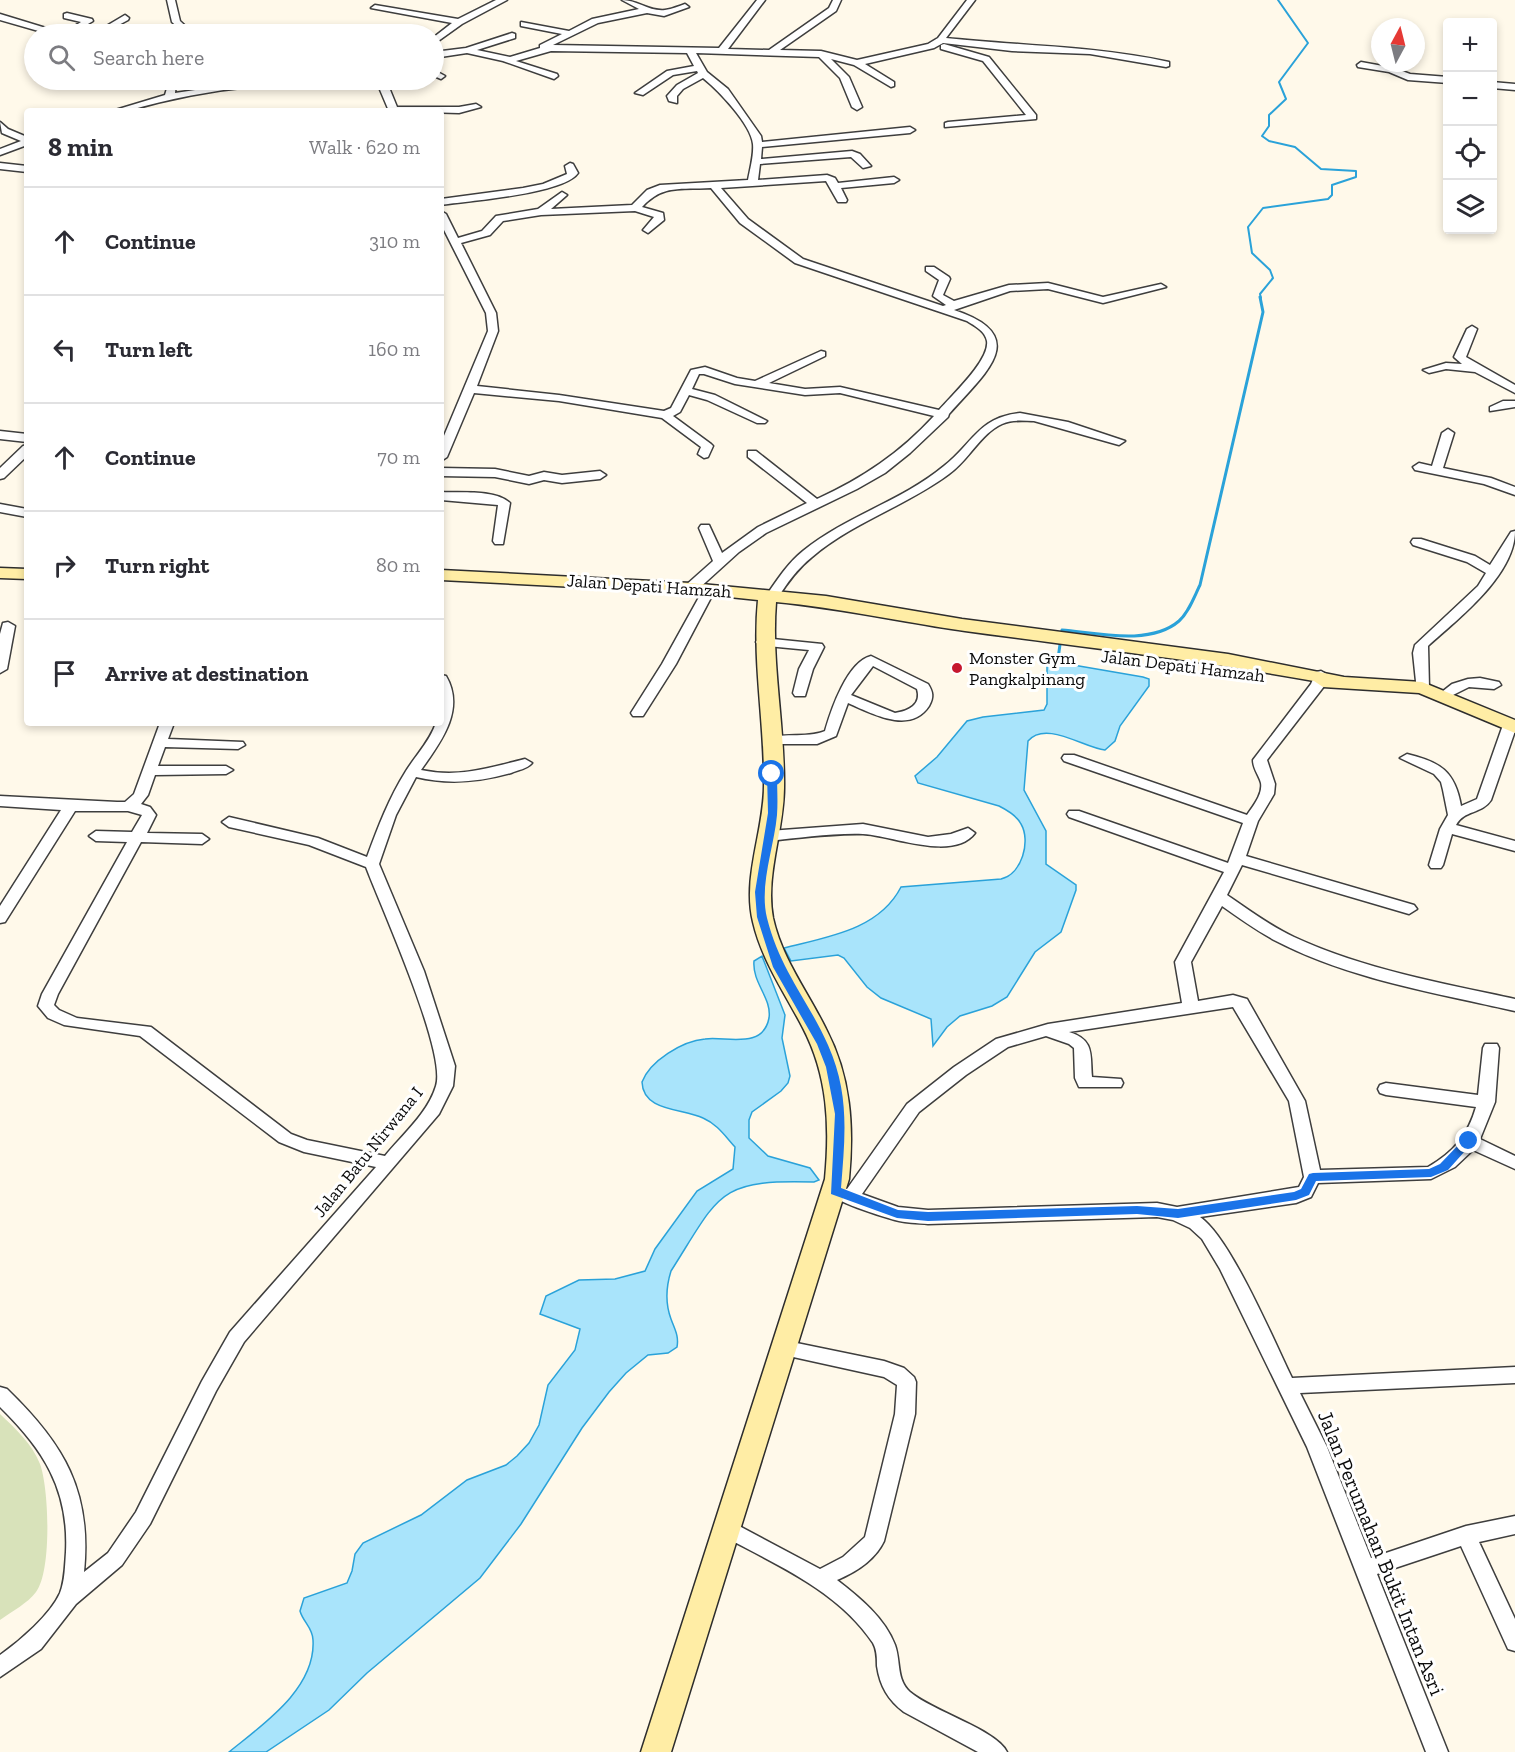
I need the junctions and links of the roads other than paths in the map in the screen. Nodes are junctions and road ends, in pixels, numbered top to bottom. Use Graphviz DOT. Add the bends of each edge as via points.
graph roads {
  1 [pos="171,0"];
  2 [pos="503,0"];
  3 [pos="626,0"];
  4 [pos="762,0"];
  5 [pos="837,0"];
  6 [pos="971,0"];
  7 [pos="685,7"];
  8 [pos="375,8"];
  9 [pos="647,10"];
  10 [pos="67,16"];
  11 [pos="2,17"];
  12 [pos="125,18"];
  13 [pos="89,21"];
  14 [pos="459,22"];
  15 [pos="104,23"];
  16 [pos="24,24"];
  17 [pos="84,24"];
  18 [pos="114,24"];
  19 [pos="178,24"];
  20 [pos="524,24"];
  21 [pos="0,27"];
  22 [pos="444,33"];
  23 [pos="568,33"];
  24 [pos="512,36"];
  25 [pos="938,42"];
  26 [pos="467,50"];
  27 [pos="690,50"];
  28 [pos="722,50"];
  29 [pos="536,51"];
  30 [pos="771,52"];
  31 [pos="444,53"];
  32 [pos="821,54"];
  33 [pos="504,60"];
  34 [pos="857,63"];
  35 [pos="1166,64"];
  36 [pos="1361,65"];
  37 [pos="701,71"];
  38 [pos="554,76"];
  39 [pos="1443,80"];
  40 [pos="891,84"];
  41 [pos="1497,84"];
  42 [pos="1515,87"];
  43 [pos="171,90"];
  44 [pos="184,90"];
  45 [pos="196,90"];
  46 [pos="385,90"];
  47 [pos="171,93"];
  48 [pos="640,93"];
  49 [pos="674,101"];
  50 [pos="476,106"];
  51 [pos="857,107"];
  52 [pos="126,108"];
  53 [pos="390,108"];
  54 [pos="444,110"];
  55 [pos="0,125"];
  56 [pos="948,125"];
  57 [pos="910,130"];
  58 [pos="24,140"];
  59 [pos="24,142"];
  60 [pos="758,145"];
  61 [pos="0,152"];
  62 [pos="755,162"];
  63 [pos="0,166"];
  64 [pos="570,166"];
  65 [pos="866,166"];
  66 [pos="24,169"];
  67 [pos="894,180"];
  68 [pos="753,183"];
  69 [pos="714,186"];
  70 [pos="835,186"];
  71 [pos="562,195"];
  72 [pos="842,200"];
  73 [pos="444,202"];
  74 [pos="635,208"];
  75 [pos="541,212"];
  76 [pos="444,220"];
  77 [pos="648,230"];
  78 [pos="454,242"];
  79 [pos="930,269"];
  80 [pos="1161,287"];
  81 [pos="950,307"];
  82 [pos="1473,329"];
  83 [pos="821,354"];
  84 [pos="1430,370"];
  85 [pos="1478,370"];
  86 [pos="757,384"];
  87 [pos="471,389"];
  88 [pos="1515,390"];
  89 [pos="685,391"];
  90 [pos="1515,405"];
  91 [pos="1494,409"];
  92 [pos="665,415"];
  93 [pos="944,415"];
  94 [pos="761,421"];
  95 [pos="1448,433"];
  96 [pos="0,435"];
  97 [pos="24,438"];
  98 [pos="1119,441"];
  99 [pos="444,450"];
  100 [pos="24,452"];
  101 [pos="704,454"];
  102 [pos="752,454"];
  103 [pos="1419,467"];
  104 [pos="1437,470"];
  105 [pos="444,472"];
  106 [pos="0,475"];
  107 [pos="600,475"];
  108 [pos="1515,491"];
  109 [pos="444,496"];
  110 [pos="815,503"];
  111 [pos="0,508"];
  112 [pos="24,512"];
  113 [pos="705,528"];
  114 [pos="1515,535"];
  115 [pos="499,541"];
  116 [pos="1416,542"];
  117 [pos="720,562"];
  118 [pos="1493,572"];
  119 [pos="0,573"];
  120 [pos="24,574"];
  121 [pos="444,575"];
  122 [pos="700,589"];
  123 [pos="769,595"];
  124 [pos="8,626"];
  125 [pos="763,642"];
  126 [pos="0,669"];
  127 [pos="1326,679"];
  128 [pos="1494,685"];
  129 [pos="444,687"];
  130 [pos="1422,688"];
  131 [pos="800,693"];
  132 [pos="1445,695"];
  133 [pos="842,696"];
  134 [pos="638,713"];
  135 [pos="444,721"];
  136 [pos="166,726"];
  137 [pos="442,726"];
  138 [pos="1512,726"];
  139 [pos="773,741"];
  140 [pos="160,743"];
  141 [pos="238,745"];
  142 [pos="1069,758"];
  143 [pos="1407,758"];
  144 [pos="525,763"];
  145 [pos="226,770"];
  146 [pos="149,771"];
  147 [pos="412,772"];
  148 [pos="0,801"];
  149 [pos="71,806"];
  150 [pos="128,806"];
  151 [pos="1074,814"];
  152 [pos="1251,821"];
  153 [pos="229,822"];
  154 [pos="1451,822"];
  155 [pos="968,833"];
  156 [pos="96,836"];
  157 [pos="769,836"];
  158 [pos="138,837"];
  159 [pos="202,838"];
  160 [pos="1515,846"];
  161 [pos="372,864"];
  162 [pos="1236,864"];
  163 [pos="1436,865"];
  164 [pos="1219,897"];
  165 [pos="1409,909"];
  166 [pos="0,918"];
  167 [pos="1515,1005"];
  168 [pos="1191,1007"];
  169 [pos="1048,1030"];
  170 [pos="1491,1048"];
  171 [pos="1115,1083"];
  172 [pos="1386,1089"];
  173 [pos="1487,1102"];
  174 [pos="1469,1141"];
  175 [pos="389,1163"];
  176 [pos="1515,1163"];
  177 [pos="1313,1177"];
  178 [pos="843,1194"];
  179 [pos="1178,1214"];
  180 [pos="782,1348"];
  181 [pos="1515,1375"];
  182 [pos="1285,1386"];
  183 [pos="0,1395"];
  184 [pos="1515,1525"];
  185 [pos="726,1528"];
  186 [pos="1466,1535"];
  187 [pos="1367,1569"];
  188 [pos="820,1578"];
  189 [pos="69,1598"];
  190 [pos="1515,1642"];
  191 [pos="0,1667"];
  192 [pos="656,1752"];
  193 [pos="996,1752"];
  194 [pos="1437,1752"];
  1 -- 19 [label="street"];
  2 -- 14 [label="street"];
  3 -- 9 [label="street"];
  4 -- 28 [label="street"];
  5 -- 30 [label="street" via="833,9"];
  6 -- 25 [label="street"];
  7 -- 9 [label="street" via="664,13"];
  8 -- 14 [label="street"];
  9 -- 23 [label="street" via="596,21"];
  10 -- 13 [label="street"];
  11 -- 16 [label="street"];
  11 -- 21 [label="street"];
  12 -- 18 [label="street"];
  13 -- 15 [label="street"];
  13 -- 17 [label="street"];
  14 -- 22 [label="street"];
  20 -- 23 [label="street"];
  23 -- 29 [label="street"];
  24 -- 26 [label="street"];
  25 -- 34 [label="street"];
  25 -- 35 [label="street" via="1090,51"];
  25 -- 56 [label="street" via="986,59 1033,117"];
  26 -- 31 [label="street"];
  26 -- 33 [label="street"];
  27 -- 28 [label="street"];
  27 -- 29 [label="street" via="579,47"];
  27 -- 37 [label="street"];
  28 -- 30 [label="street"];
  29 -- 33 [label="street"];
  30 -- 32 [label="street"];
  32 -- 34 [label="street"];
  32 -- 51 [label="street" via="844,77"];
  33 -- 38 [label="street"];
  34 -- 40 [label="street"];
  36 -- 39 [label="street" via="1408,77"];
  37 -- 48 [label="street" via="670,73"];
  37 -- 49 [label="street" via="680,87 672,96"];
  37 -- 60 [label="street" via="725,91"];
  41 -- 42 [label="street"];
  43 -- 47 [label="street"];
  44 -- 47 [label="street"];
  45 -- 47 [label="street"];
  46 -- 53 [label="street"];
  47 -- 52 [label="street"];
  50 -- 54 [label="street"];
  55 -- 58 [label="street"];
  57 -- 60 [label="street"];
  59 -- 61 [label="street"];
  60 -- 62 [label="street"];
  62 -- 65 [label="street" via="852,154"];
  62 -- 68 [label="street"];
  63 -- 66 [label="street"];
  64 -- 73 [label="street" via="571,176 546,186"];
  67 -- 70 [label="street"];
  68 -- 69 [label="street"];
  68 -- 70 [label="street" via="827,178"];
  69 -- 74 [label="street" via="654,189"];
  69 -- 81 [label="street" via="744,221 799,261"];
  70 -- 72 [label="street"];
  71 -- 75 [label="street"];
  74 -- 75 [label="street"];
  74 -- 77 [label="street" via="659,215"];
  75 -- 78 [label="street" via="500,218 486,233"];
  76 -- 78 [label="street"];
  78 -- 87 [label="street" via="492,317 493,331"];
  79 -- 81 [label="street" via="945,279 938,296"];
  80 -- 81 [label="street" via="1103,300 1060,288 1027,286"];
  81 -- 93 [label="street" via="979,323 992,338 994,349"];
  82 -- 85 [label="street" via="1460,357"];
  83 -- 86 [label="street"];
  84 -- 85 [label="street" via="1446,366"];
  85 -- 88 [label="street"];
  86 -- 89 [label="street" via="698,370"];
  86 -- 93 [label="street" via="805,392 840,390"];
  87 -- 92 [label="street"];
  87 -- 99 [label="street"];
  89 -- 92 [label="street" via="676,410"];
  89 -- 94 [label="street" via="711,397"];
  90 -- 91 [label="street" via="1503,404"];
  92 -- 101 [label="street" via="707,446"];
  93 -- 110 [label="street" via="881,470"];
  95 -- 104 [label="street"];
  96 -- 97 [label="street"];
  98 -- 123 [label="street" via="1037,418 1006,418 990,426 930,483 808,552"];
  100 -- 106 [label="street"];
  102 -- 110 [label="street"];
  103 -- 104 [label="street"];
  104 -- 108 [label="street"];
  105 -- 107 [label="street" via="495,473 530,480"];
  109 -- 115 [label="street" via="504,503"];
  110 -- 117 [label="street" via="761,530"];
  111 -- 112 [label="street"];
  113 -- 117 [label="street"];
  114 -- 118 [label="street"];
  116 -- 118 [label="street" via="1471,559"];
  117 -- 122 [label="street"];
  118 -- 130 [label="street" via="1483,588 1422,645"];
  119 -- 120 [label="street"];
  121 -- 122 [label="street, Jalan Depati Hamzah"];
  122 -- 123 [label="street, Jalan Depati Hamzah"];
  122 -- 134 [label="street" via="669,664"];
  123 -- 125 [label="street"];
  123 -- 127 [label="street, Jalan Depati Hamzah" via="855,606 954,636 1077,646"];
  124 -- 126 [label="street"];
  125 -- 131 [label="street" via="817,647"];
  125 -- 139 [label="street"];
  127 -- 130 [label="street, Jalan Depati Hamzah"];
  127 -- 152 [label="street" via="1260,760 1267,794"];
  128 -- 132 [label="street" via="1472,681"];
  129 -- 135 [label="street"];
  130 -- 132 [label="street, Jalan Depati Hamzah"];
  132 -- 138 [label="street, Jalan Depati Hamzah"];
  133 -- 133 [label="street" via="852,678 871,660 923,687 926,693 924,704 912,714 893,717"];
  133 -- 139 [label="street" via="831,733 825,738"];
  136 -- 140 [label="street"];
  137 -- 147 [label="street"];
  138 -- 154 [label="street" via="1482,804 1462,810"];
  139 -- 157 [label="street"];
  140 -- 141 [label="street"];
  140 -- 146 [label="street"];
  142 -- 152 [label="street"];
  143 -- 154 [label="street" via="1445,774 1450,781"];
  144 -- 147 [label="street" via="472,779 440,780"];
  145 -- 146 [label="street"];
  146 -- 150 [label="street" via="141,795"];
  147 -- 161 [label="street" via="389,815"];
  148 -- 149 [label="street"];
  149 -- 150 [label="street"];
  149 -- 166 [label="street"];
  150 -- 158 [label="street" via="145,810 149,815"];
  151 -- 162 [label="street"];
  152 -- 162 [label="street"];
  153 -- 161 [label="street" via="313,842"];
  154 -- 160 [label="street"];
  154 -- 163 [label="street"];
  155 -- 157 [label="street" via="952,841 892,837 863,829"];
  156 -- 158 [label="street"];
  157 -- 178 [label="street" via="760,892 762,917 778,967 831,1067 841,1114"];
  158 -- 159 [label="street"];
  158 -- 175 [label="street" via="51,994 46,1006 52,1016 70,1023 145,1031 285,1138 303,1146"];
  161 -- 175 [label="street, Jalan Batu Nirwana I" via="416,971 447,1066 445,1086 433,1110"];
  162 -- 164 [label="street"];
  162 -- 165 [label="street"];
  164 -- 167 [label="street" via="1289,941 1326,955"];
  164 -- 168 [label="street" via="1183,962"];
  168 -- 169 [label="street"];
  168 -- 177 [label="street" via="1233,1001 1246,1007 1297,1101"];
  169 -- 171 [label="street" via="1078,1041 1085,1083"];
  169 -- 178 [label="street" via="1002,1043 913,1108"];
  170 -- 173 [label="street"];
  172 -- 173 [label="street"];
  173 -- 174 [label="street" via="1478,1132"];
  174 -- 176 [label="street"];
  174 -- 177 [label="street" via="1444,1167 1431,1173"];
  175 -- 189 [label="street, Jalan Batu Nirwana I" via="237,1337 143,1518 115,1558"];
  177 -- 179 [label="street" via="1305,1192 1296,1196"];
  178 -- 179 [label="street, Jalan Perumahan Bukit Intan Asri" via="897,1214 928,1217 1137,1210"];
  178 -- 180 [label="street"];
  179 -- 182 [label="street, Jalan Perumahan Bukit Intan Asri" via="1208,1234"];
  180 -- 185 [label="street"];
  180 -- 188 [label="street" via="884,1369 907,1382 905,1414 874,1541 849,1566"];
  181 -- 182 [label="street"];
  182 -- 187 [label="street, Jalan Perumahan Bukit Intan Asri" via="1317,1447"];
  183 -- 189 [label="street" via="49,1448 69,1486 76,1540"];
  184 -- 186 [label="street"];
  185 -- 188 [label="street"];
  185 -- 192 [label="street"];
  186 -- 187 [label="street" via="1398,1555"];
  186 -- 190 [label="street"];
  187 -- 194 [label="street, Jalan Perumahan Bukit Intan Asri"];
  188 -- 193 [label="street" via="869,1620 884,1642 888,1678 901,1696"];
  189 -- 191 [label="street" via="46,1630"];
}
